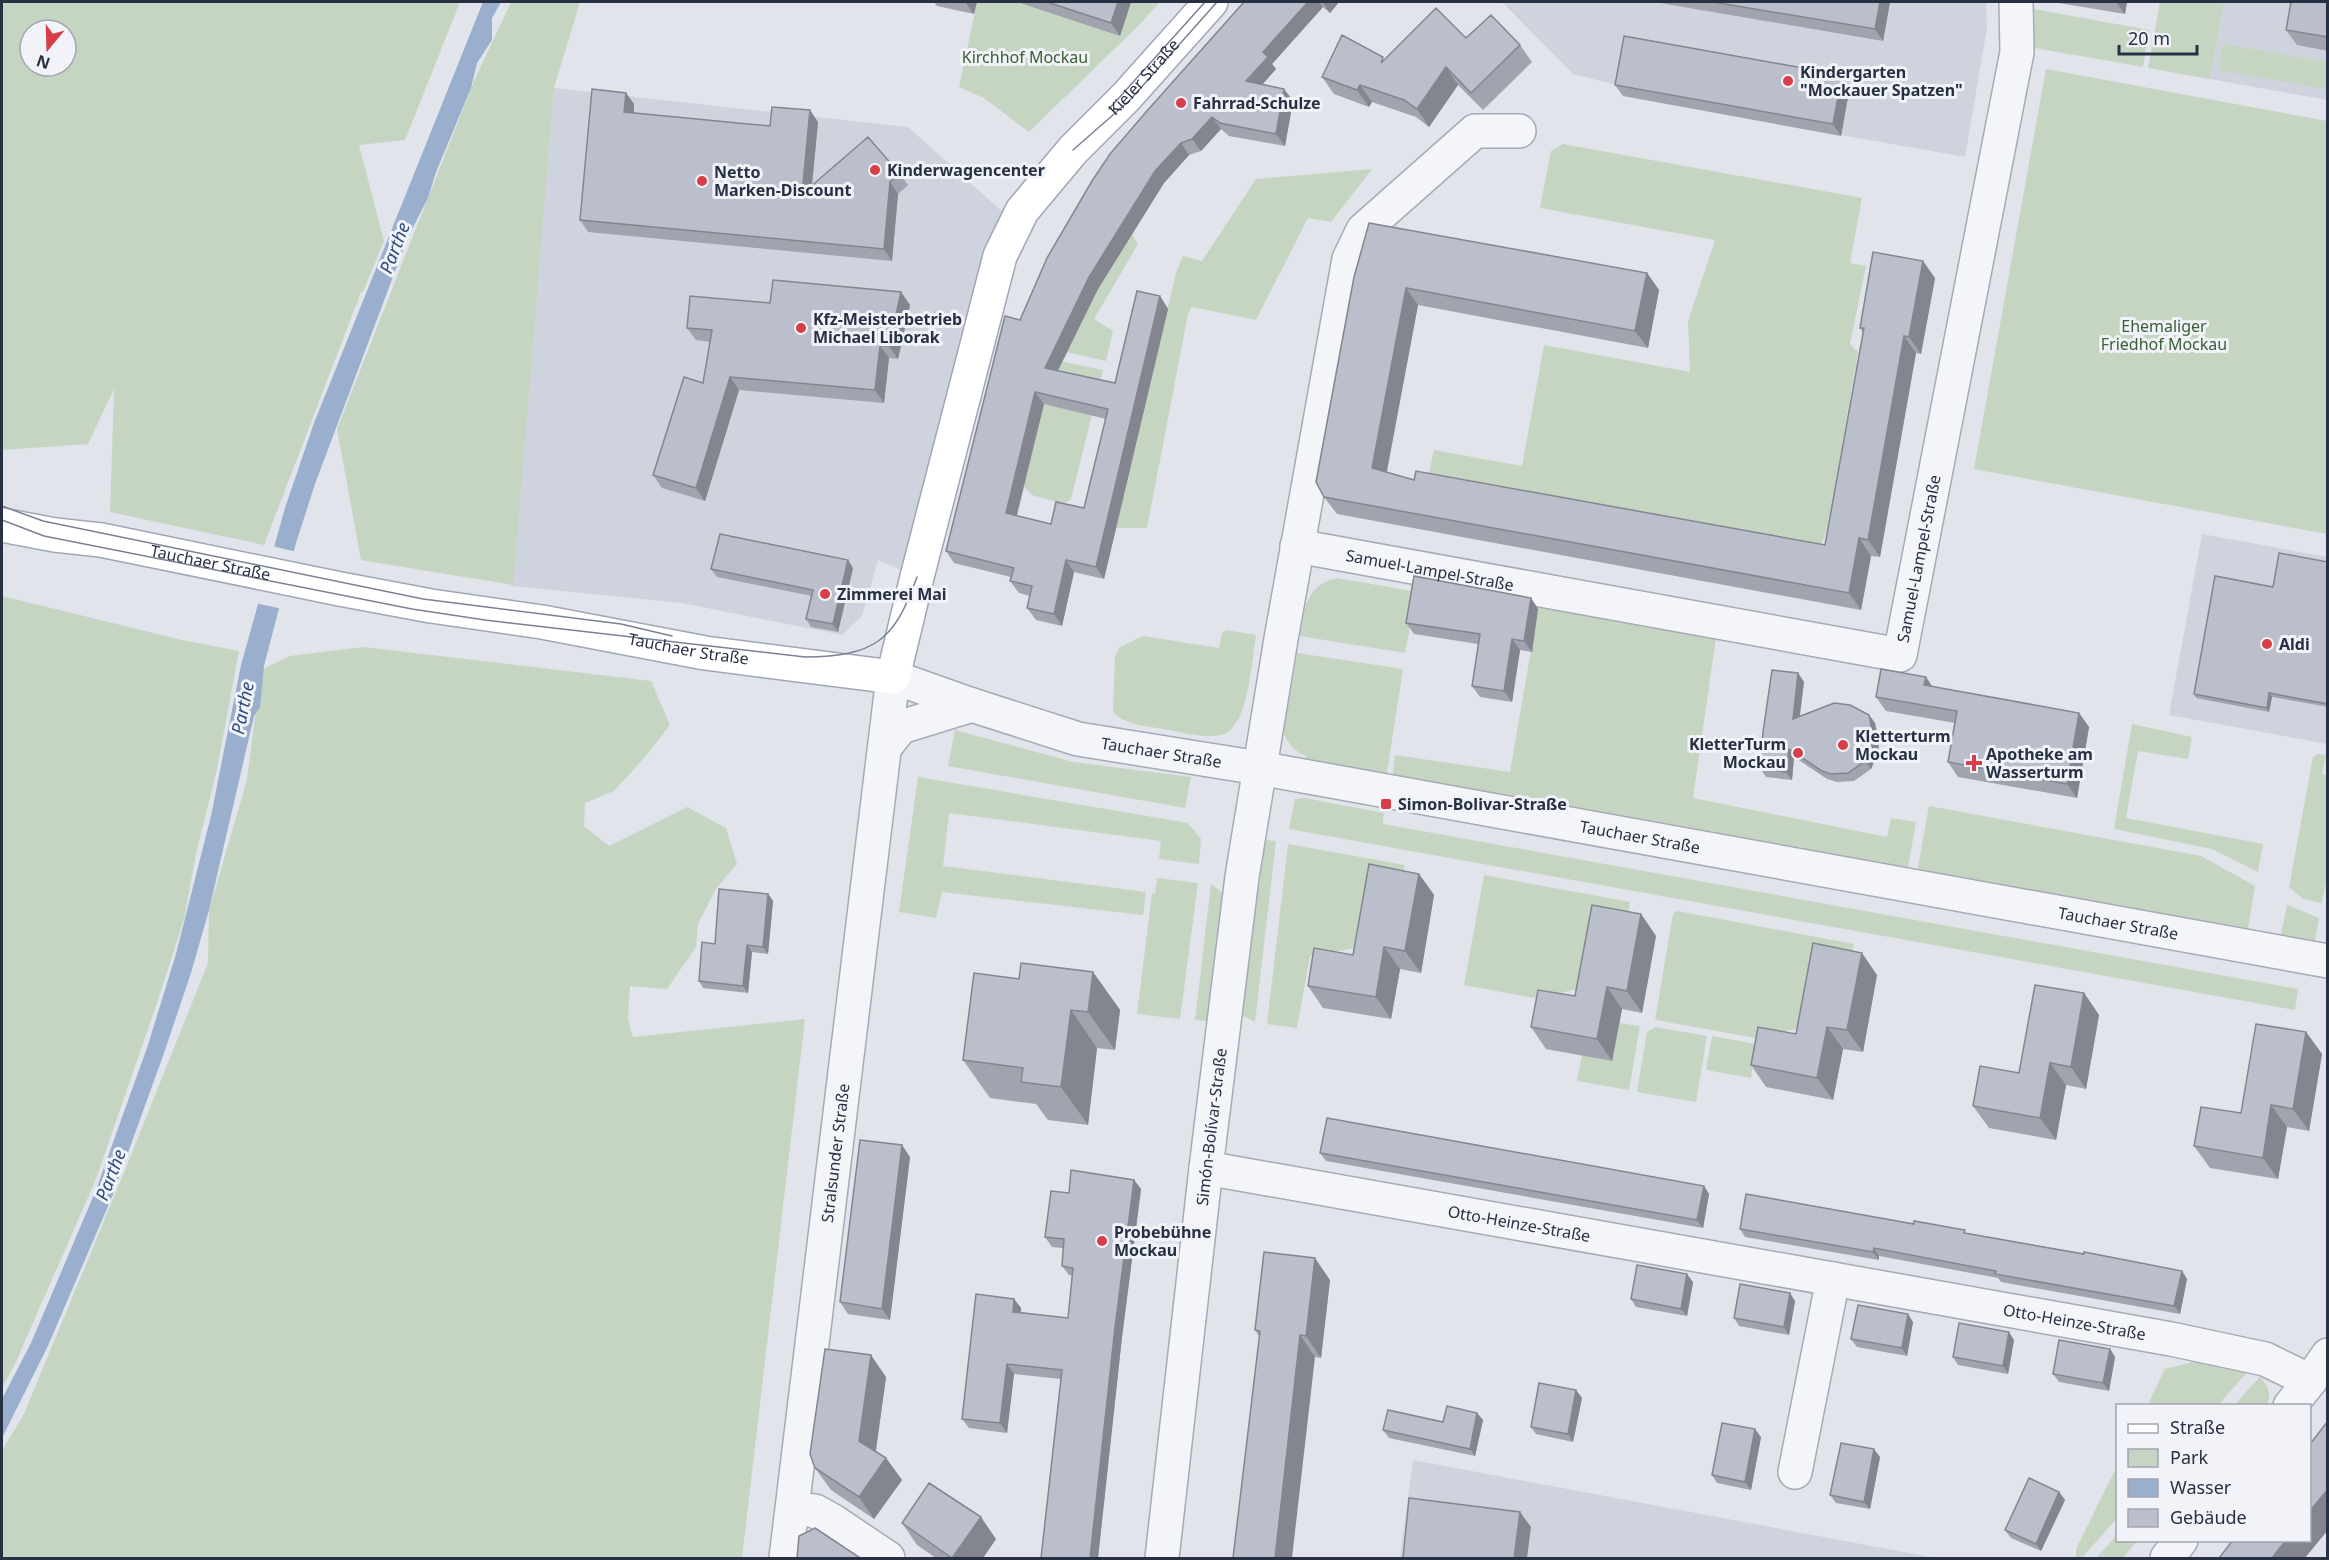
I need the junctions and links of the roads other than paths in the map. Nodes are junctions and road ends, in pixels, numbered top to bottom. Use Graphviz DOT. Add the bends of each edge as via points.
graph roads {
  1 [pos="1211,2"];
  2 [pos="2016,2"];
  3 [pos="1519,131"];
  4 [pos="2,525"];
  5 [pos="1297,546"];
  6 [pos="893,677"];
  7 [pos="972,705"];
  8 [pos="885,747"];
  9 [pos="1258,768"];
  10 [pos="2328,961"];
  11 [pos="1206,1168"];
  12 [pos="1833,1279"];
  13 [pos="2309,1380"];
  14 [pos="1795,1472"];
  15 [pos="793,1508"];
  16 [pos="2179,1542"];
  17 [pos="786,1558"];
  18 [pos="888,1558"];
  19 [pos="1161,1558"];
  20 [pos="2167,1558"];
  1 -- 6 [label="main road, Kieler Straße" via="1073,150 1022,211 1000,256"];
  2 -- 5 [label="street, Samuel-Lampel-Straße" via="2017,52 1900,655"];
  3 -- 5 [label="street" via="1475,130 1363,230 1349,259"];
  4 -- 6 [label="main road, Tauchaer Straße" via="705,653"];
  5 -- 9 [label="street"];
  6 -- 7 [label="street, Tauchaer Straße"];
  6 -- 8 [label="street, Stralsunder Straße"];
  7 -- 8 [label="street" via="901,728"];
  7 -- 9 [label="street, Tauchaer Straße" via="1071,737"];
  8 -- 15 [label="street, Stralsunder Straße"];
  9 -- 10 [label="street, Tauchaer Straße"];
  9 -- 11 [label="street, Simón-Bolívar-Straße"];
  11 -- 12 [label="street, Otto-Heinze-Straße"];
  11 -- 19 [label="street, Simón-Bolívar-Straße"];
  12 -- 13 [label="street, Otto-Heinze-Straße" via="2171,1339 2265,1359"];
  12 -- 14 [label="street"];
  15 -- 17 [label="street, Stralsunder Straße"];
  15 -- 18 [label="street" via="815,1511"];
  16 -- 20 [label="street"];
}
